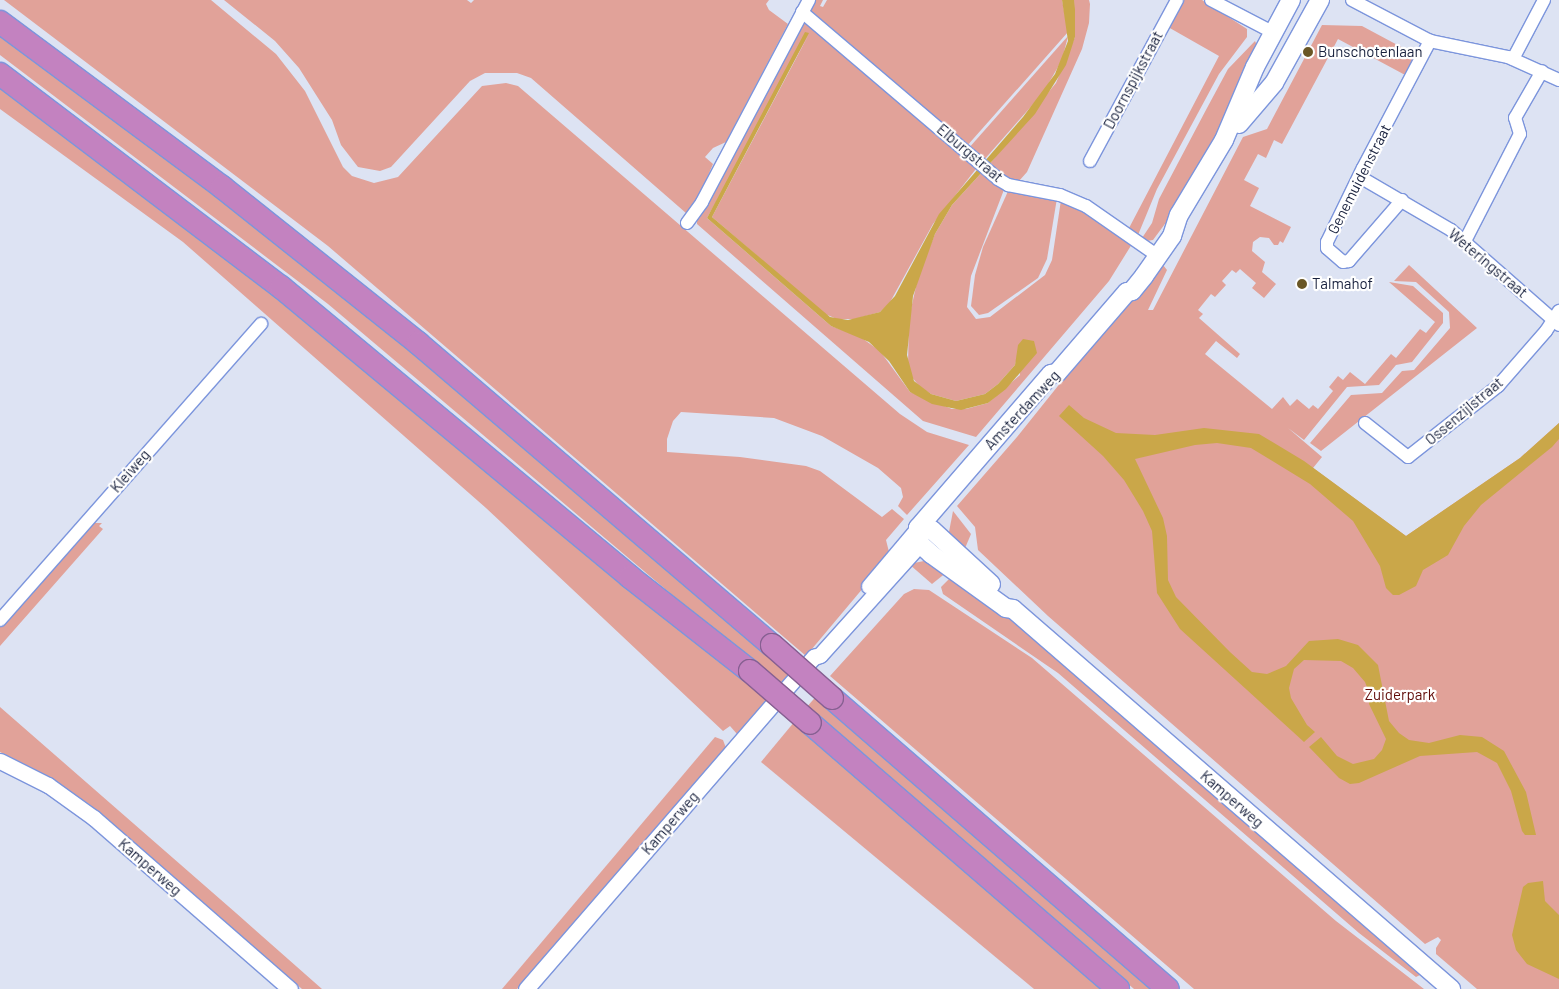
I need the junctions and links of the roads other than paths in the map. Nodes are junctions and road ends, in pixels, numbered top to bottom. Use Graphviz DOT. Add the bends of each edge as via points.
graph roads {
  1 [pos="809,0"];
  2 [pos="1177,0"];
  3 [pos="1211,0"];
  4 [pos="1291,0"];
  5 [pos="1320,0"];
  6 [pos="1352,0"];
  7 [pos="1544,0"];
  8 [pos="802,12"];
  9 [pos="0,22"];
  10 [pos="1274,33"];
  11 [pos="1430,41"];
  12 [pos="1296,44"];
  13 [pos="1513,59"];
  14 [pos="1542,72"];
  15 [pos="0,74"];
  16 [pos="1559,80"];
  17 [pos="1224,140"];
  18 [pos="1090,161"];
  19 [pos="1360,177"];
  20 [pos="1402,200"];
  21 [pos="688,223"];
  22 [pos="1465,241"];
  23 [pos="1154,254"];
  24 [pos="1557,319"];
  25 [pos="261,324"];
  26 [pos="1365,424"];
  27 [pos="923,534"];
  28 [pos="0,620"];
  29 [pos="0,761"];
  30 [pos="290,989"];
  31 [pos="526,989"];
  32 [pos="1118,989"];
  33 [pos="1168,989"];
  34 [pos="1451,989"];
  1 -- 8 [label="street"];
  2 -- 18 [label="street, Doornspijkstraat"];
  3 -- 10 [label="street"];
  4 -- 10 [label="main road, Amsterdamweg"];
  5 -- 12 [label="main road, Amsterdamweg"];
  6 -- 11 [label="street"];
  7 -- 13 [label="street"];
  8 -- 21 [label="street" via="717,161"];
  8 -- 23 [label="street, Elburgstraat" via="1008,185 1060,195 1086,206"];
  9 -- 33 [label="highway, bridge" via="222,187 404,331"];
  10 -- 12 [label="main road"];
  10 -- 17 [label="main road, Amsterdamweg"];
  11 -- 13 [label="street"];
  11 -- 19 [label="street, Genemuidenstraat"];
  12 -- 17 [label="main road, Amsterdamweg" via="1270,89"];
  13 -- 14 [label="street" via="1531,70"];
  14 -- 16 [label="street"];
  14 -- 22 [label="street" via="1516,118 1520,134"];
  15 -- 32 [label="highway, bridge" via="295,298 642,587 750,671"];
  17 -- 23 [label="main road, Amsterdamweg" via="1179,215 1173,216"];
  19 -- 20 [label="street, Weteringstraat"];
  19 -- 20 [label="street, Genemuidenstraat" via="1327,242 1327,248 1343,262 1349,261"];
  20 -- 22 [label="street, Weteringstraat"];
  22 -- 24 [label="street, Weteringstraat"];
  23 -- 27 [label="main road, Amsterdamweg" via="1127,286 1127,292 1057,373 1051,374"];
  24 -- 26 [label="street, Ossenzijlstraat" via="1498,386 1408,457"];
  25 -- 28 [label="street, Kleiweg"];
  27 -- 31 [label="street, Kamperweg"];
  27 -- 34 [label="main road, Kamperweg"];
  29 -- 30 [label="street, Kamperweg" via="48,785 94,818"];
}
